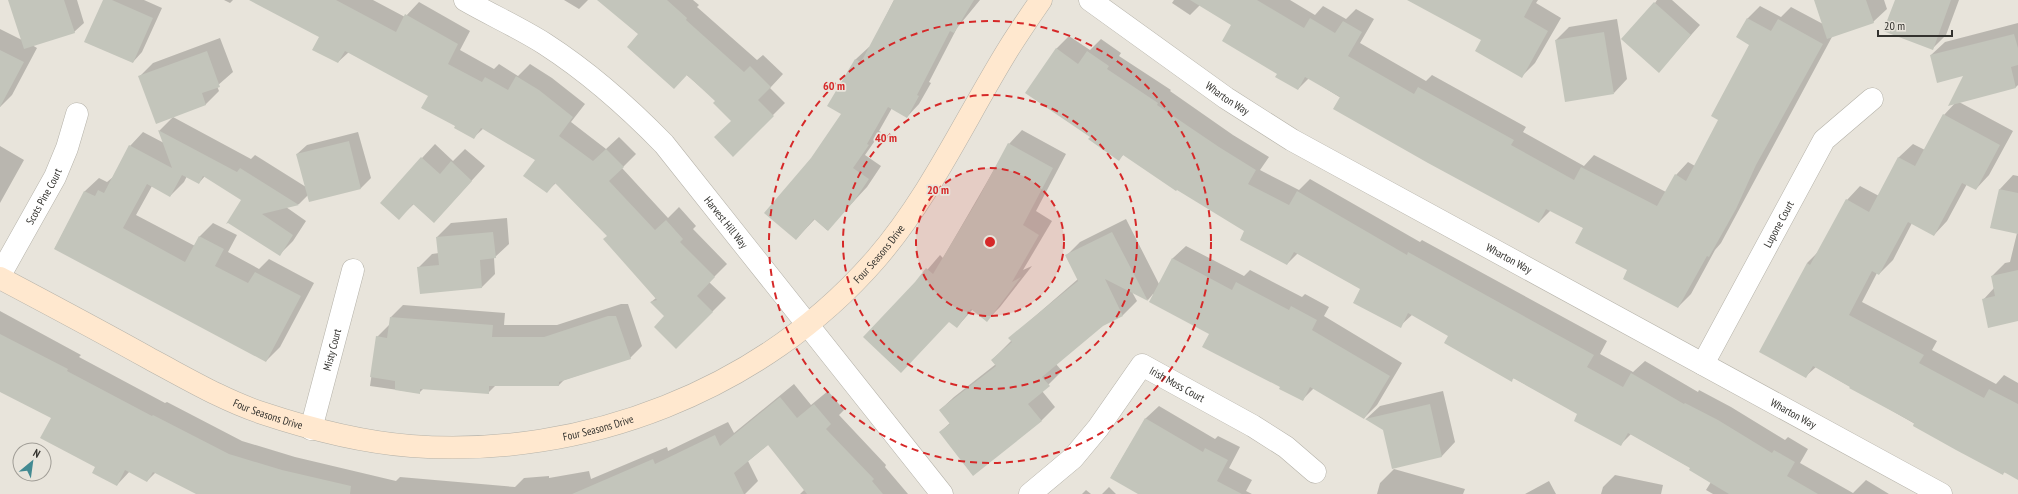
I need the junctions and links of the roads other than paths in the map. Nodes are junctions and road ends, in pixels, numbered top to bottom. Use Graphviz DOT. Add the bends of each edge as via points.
graph roads {
  1 [pos="465,0"];
  2 [pos="1041,0"];
  3 [pos="1090,0"];
  4 [pos="1872,99"];
  5 [pos="77,114"];
  6 [pos="353,270"];
  7 [pos="0,274"];
  8 [pos="0,278"];
  9 [pos="807,324"];
  10 [pos="1703,364"];
  11 [pos="311,429"];
  12 [pos="1315,472"];
  13 [pos="942,494"];
  14 [pos="1030,494"];
  15 [pos="1941,494"];
  1 -- 9 [label="street, Harvest Hill Way" via="544,44 590,75 625,105 664,144"];
  2 -- 9 [label="street, Four Seasons Drive" via="1009,48 918,205 876,259"];
  3 -- 10 [label="street, Wharton Way" via="1226,98 1292,140"];
  4 -- 10 [label="street, Lupone Court" via="1824,140"];
  5 -- 7 [label="street, Scots Pine Court" via="55,177"];
  6 -- 11 [label="street, Misty Court"];
  8 -- 11 [label="street, Four Seasons Drive" via="214,393 258,412"];
  9 -- 11 [label="street, Four Seasons Drive" via="731,376 670,406 614,425 567,437 497,446 411,446"];
  9 -- 13 [label="street, Harvest Hill Way"];
  10 -- 15 [label="street, Wharton Way"];
  12 -- 14 [label="street, Irish Moss Court" via="1286,447 1142,365 1098,428 1073,458"];
}
